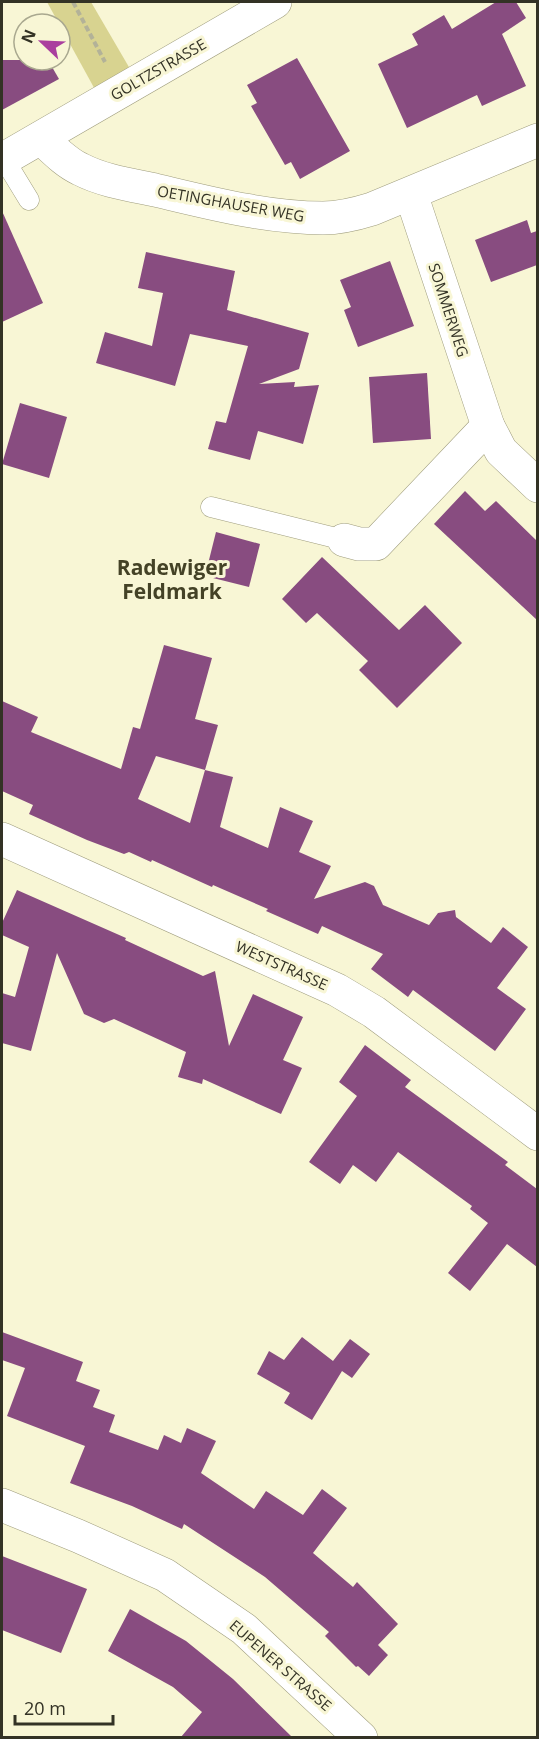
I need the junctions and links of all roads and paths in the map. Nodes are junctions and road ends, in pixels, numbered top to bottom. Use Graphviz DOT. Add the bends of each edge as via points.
graph roads {
  1 [pos="73,2"];
  2 [pos="275,2"];
  3 [pos="120,90"];
  4 [pos="41,138"];
  5 [pos="537,140"];
  6 [pos="3,159"];
  7 [pos="411,194"];
  8 [pos="29,200"];
  9 [pos="488,426"];
  10 [pos="537,486"];
  11 [pos="211,507"];
  12 [pos="344,540"];
  13 [pos="2,839"];
  14 [pos="537,1134"];
  15 [pos="2,1505"];
  16 [pos="361,1737"];
  1 -- 3 [label="path"];
  2 -- 3 [label="street, GOLTZSTRASSE"];
  3 -- 4 [label="street, GOLTZSTRASSE"];
  4 -- 6 [label="street"];
  4 -- 7 [label="street, OETINGHAUSER WEG" via="72,164 103,178 286,216 345,217"];
  5 -- 7 [label="street, OETINGHAUSER WEG"];
  6 -- 8 [label="lane"];
  7 -- 9 [label="street, SOMMERWEG"];
  9 -- 10 [label="street, SOMMERWEG" via="501,451"];
  9 -- 12 [label="street" via="376,544"];
  11 -- 12 [label="lane"];
  13 -- 14 [label="street, WESTSTRASSE" via="337,990 374,1012"];
  15 -- 16 [label="street, EUPENER STRASSE" via="165,1575 244,1629"];
}
